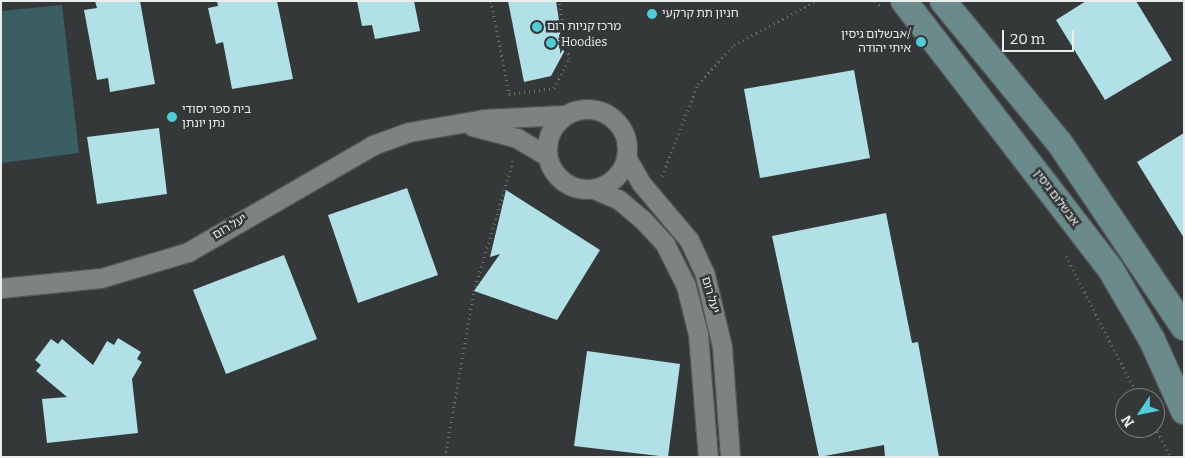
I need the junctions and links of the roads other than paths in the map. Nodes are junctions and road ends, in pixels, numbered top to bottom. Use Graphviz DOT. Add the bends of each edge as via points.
graph roads {
  1 [pos="943,1"];
  2 [pos="892,5"];
  3 [pos="564,115"];
  4 [pos="446,125"];
  5 [pos="547,156"];
  6 [pos="626,157"];
  7 [pos="594,189"];
  8 [pos="1,288"];
  9 [pos="1184,327"];
  10 [pos="1184,411"];
  11 [pos="708,457"];
  12 [pos="730,457"];
  1 -- 9 [label="street" via="1059,142"];
  2 -- 10 [label="street, אבשלום גיסין" via="1111,270 1152,340"];
  3 -- 4 [label="street, יעל רום" via="511,116"];
  3 -- 5 [label="street" via="551,130"];
  3 -- 6 [label="street" via="585,108 610,115 622,128"];
  4 -- 5 [label="street, יעל רום" via="486,128 517,138"];
  4 -- 8 [label="street, יעל רום" via="373,145 188,252 101,278"];
  5 -- 7 [label="street" via="560,179 572,186"];
  6 -- 7 [label="street" via="611,182"];
  6 -- 12 [label="street, יעל רום" via="689,240 715,308"];
  7 -- 11 [label="street, יעל רום" via="618,199 642,218 665,244 686,286 698,334"];
}
